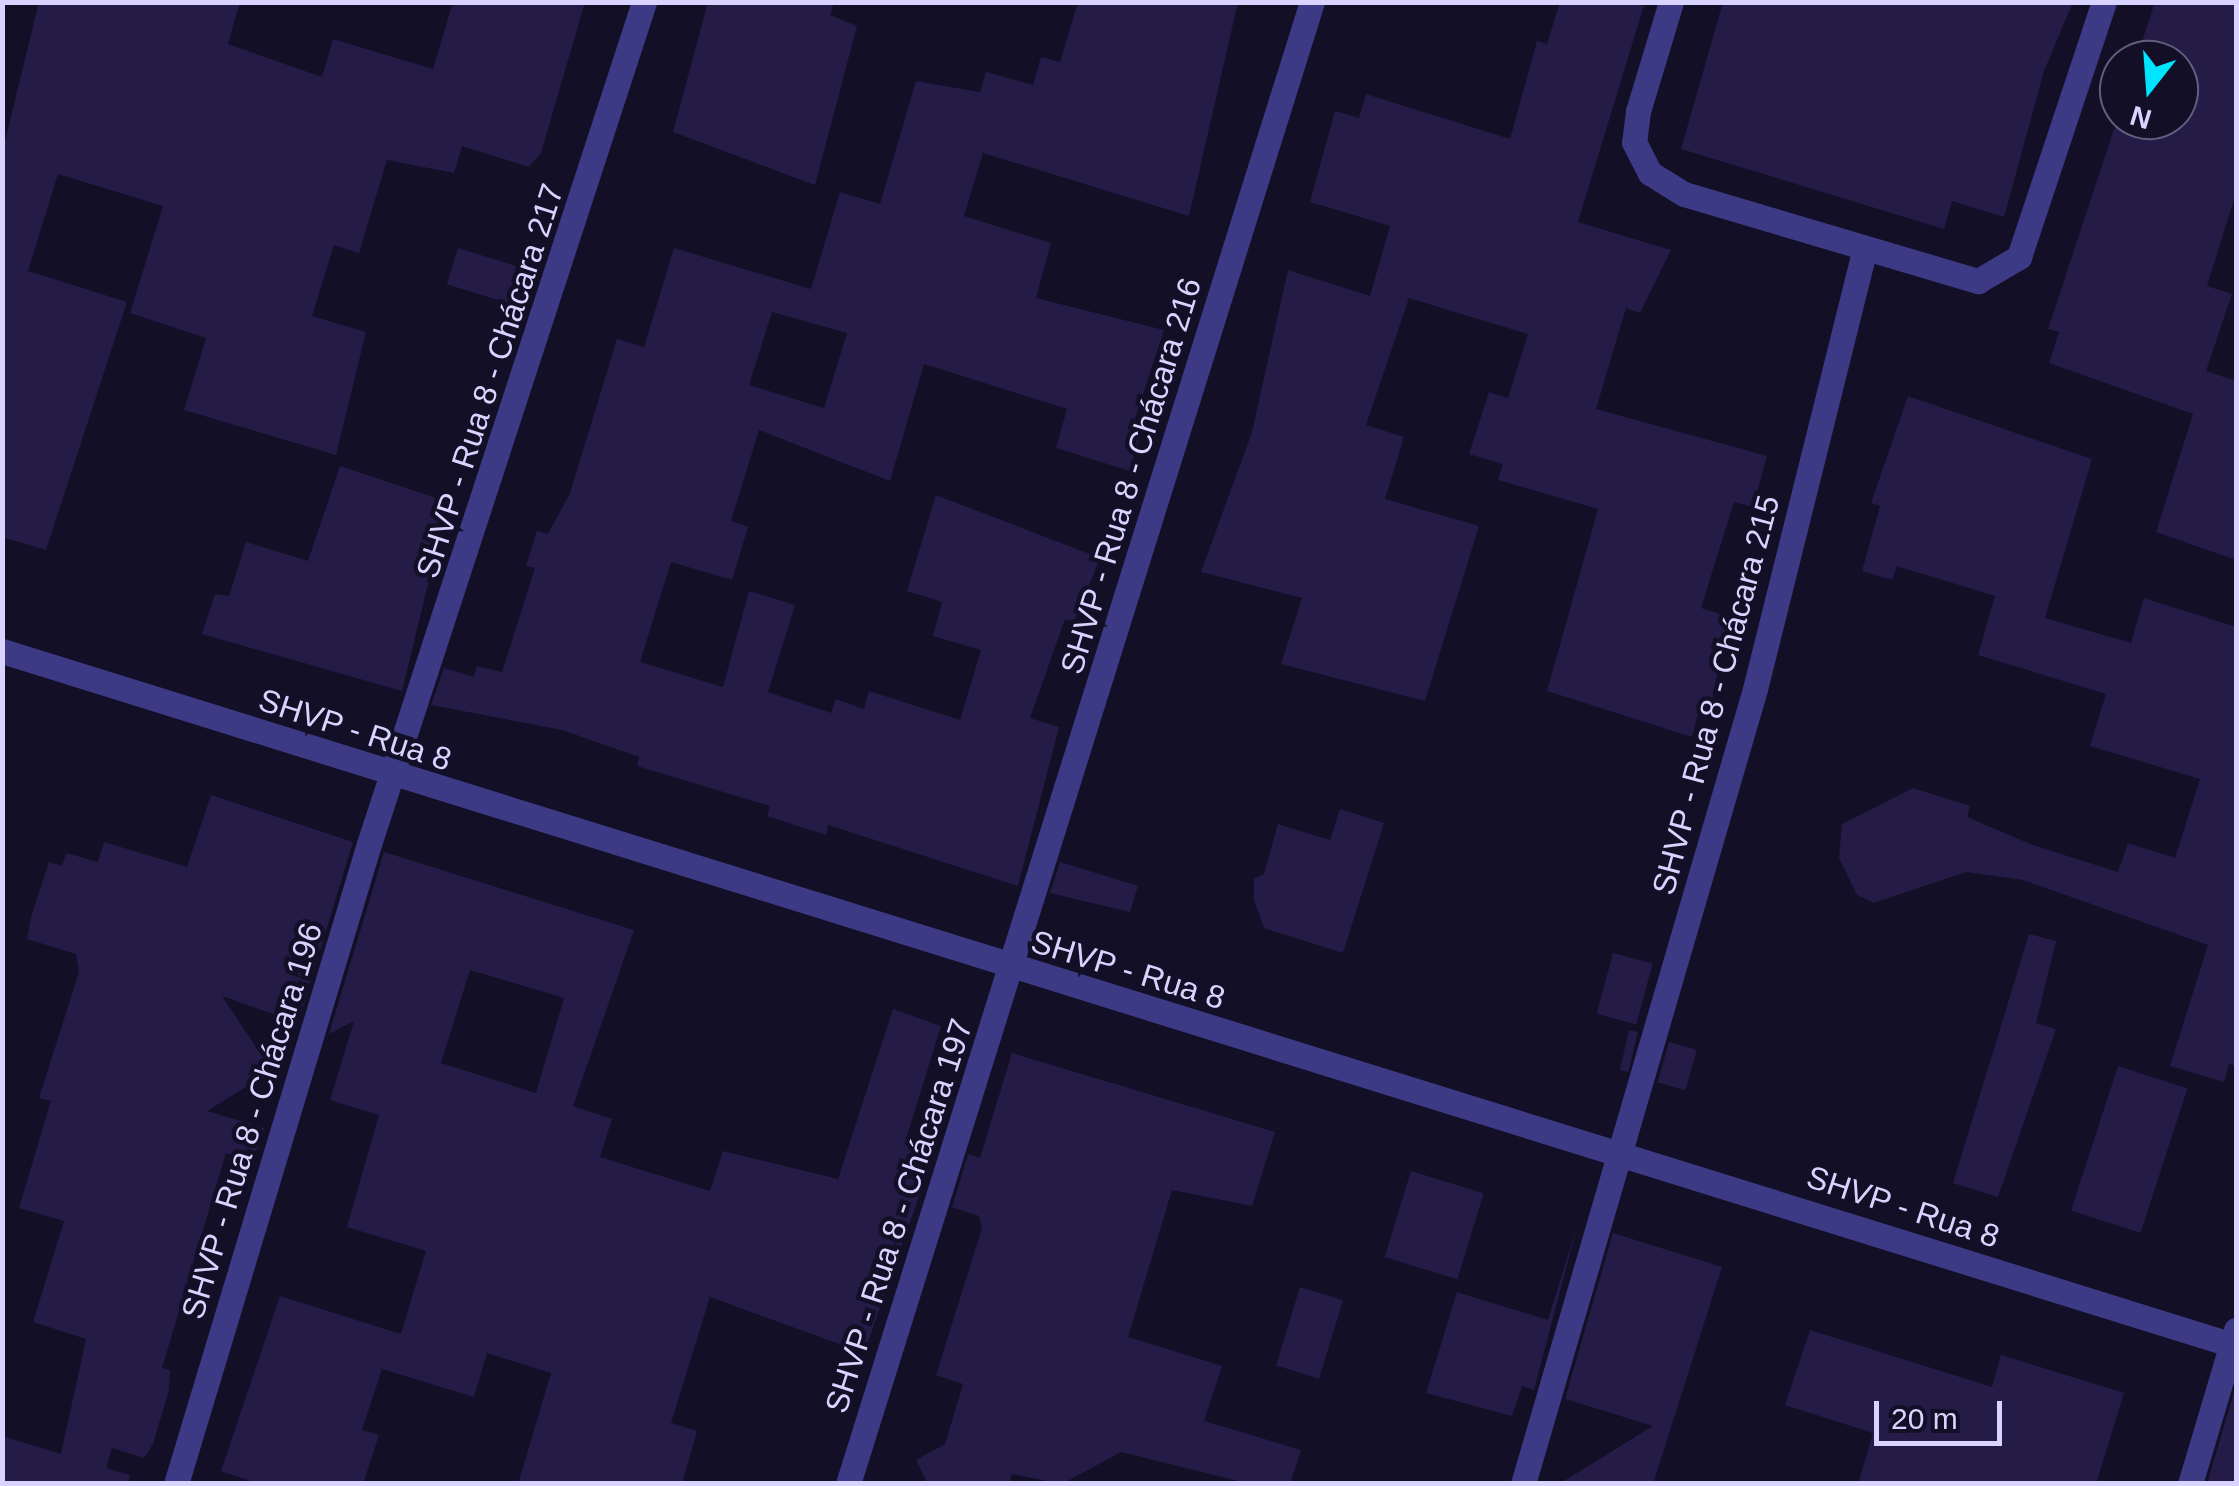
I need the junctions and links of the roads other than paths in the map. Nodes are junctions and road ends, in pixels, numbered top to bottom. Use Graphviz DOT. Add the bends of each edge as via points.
graph roads {
  1 [pos="644,2"];
  2 [pos="1312,2"];
  3 [pos="1671,2"];
  4 [pos="2104,2"];
  5 [pos="1864,252"];
  6 [pos="2,651"];
  7 [pos="393,777"];
  8 [pos="1011,968"];
  9 [pos="1625,1152"];
  10 [pos="2235,1340"];
  11 [pos="176,1484"];
  12 [pos="848,1484"];
  13 [pos="1523,1484"];
  14 [pos="2190,1484"];
  1 -- 7 [label="street, SHVP - Rua 8 - Chácara 217"];
  2 -- 8 [label="street, SHVP - Rua 8 - Chácara 216"];
  3 -- 5 [label="street" via="1638,112 1640,160 1684,194"];
  4 -- 5 [label="street" via="2048,180 2007,272 1978,281"];
  5 -- 9 [label="street, SHVP - Rua 8 - Chácara 215"];
  6 -- 7 [label="street, SHVP - Rua 8"];
  7 -- 8 [label="street, SHVP - Rua 8"];
  7 -- 11 [label="street, SHVP - Rua 8 - Chácara 196"];
  8 -- 9 [label="street, SHVP - Rua 8"];
  8 -- 12 [label="street, SHVP - Rua 8 - Chácara 197"];
  9 -- 10 [label="street, SHVP - Rua 8"];
  9 -- 13 [label="street, SHVP - Rua 8 - Chácara 215"];
  10 -- 14 [label="street"];
}
